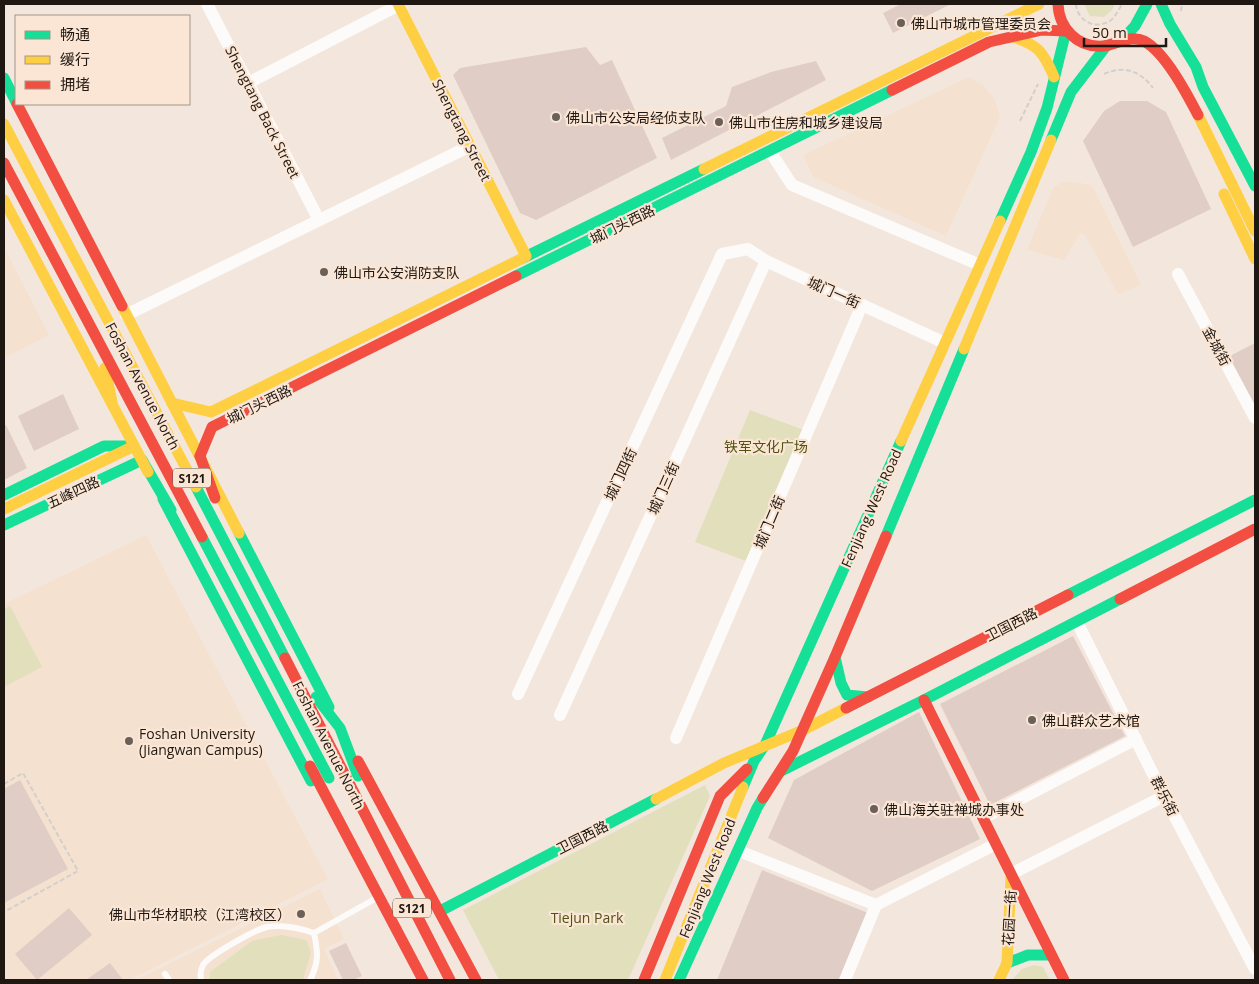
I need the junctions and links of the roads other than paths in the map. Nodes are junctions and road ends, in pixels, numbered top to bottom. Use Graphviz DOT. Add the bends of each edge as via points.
graph roads {
  1 [pos="207,4"];
  2 [pos="398,4"];
  3 [pos="1039,4"];
  4 [pos="1058,4"];
  5 [pos="1147,4"];
  6 [pos="1160,4"];
  7 [pos="1066,32"];
  8 [pos="1012,37"];
  9 [pos="1122,40"];
  10 [pos="1107,45"];
  11 [pos="1196,67"];
  12 [pos="1054,77"];
  13 [pos="4,78"];
  14 [pos="248,83"];
  15 [pos="1189,98"];
  16 [pos="15,99"];
  17 [pos="18,105"];
  18 [pos="4,124"];
  19 [pos="1193,131"];
  20 [pos="470,146"];
  21 [pos="770,151"];
  22 [pos="4,163"];
  23 [pos="1255,167"];
  24 [pos="1218,182"];
  25 [pos="1255,186"];
  26 [pos="4,200"];
  27 [pos="319,220"];
  28 [pos="1255,230"];
  29 [pos="722,254"];
  30 [pos="526,256"];
  31 [pos="1255,259"];
  32 [pos="766,261"];
  33 [pos="980,265"];
  34 [pos="1178,274"];
  35 [pos="862,305"];
  36 [pos="126,315"];
  37 [pos="945,343"];
  38 [pos="101,344"];
  39 [pos="112,402"];
  40 [pos="172,403"];
  41 [pos="1255,418"];
  42 [pos="134,446"];
  43 [pos="200,456"];
  44 [pos="142,460"];
  45 [pos="4,495"];
  46 [pos="1255,500"];
  47 [pos="4,509"];
  48 [pos="5,525"];
  49 [pos="1255,529"];
  50 [pos="241,572"];
  51 [pos="1077,622"];
  52 [pos="284,657"];
  53 [pos="835,657"];
  54 [pos="518,694"];
  55 [pos="868,697"];
  56 [pos="924,700"];
  57 [pos="560,715"];
  58 [pos="340,728"];
  59 [pos="803,730"];
  60 [pos="676,738"];
  61 [pos="1136,739"];
  62 [pos="765,746"];
  63 [pos="801,761"];
  64 [pos="724,763"];
  65 [pos="767,766"];
  66 [pos="1164,796"];
  67 [pos="983,818"];
  68 [pos="351,820"];
  69 [pos="996,844"];
  70 [pos="743,848"];
  71 [pos="1011,874"];
  72 [pos="382,879"];
  73 [pos="373,900"];
  74 [pos="876,905"];
  75 [pos="440,911"];
  76 [pos="693,912"];
  77 [pos="1034,921"];
  78 [pos="668,924"];
  79 [pos="1009,926"];
  80 [pos="314,933"];
  81 [pos="677,951"];
  82 [pos="1051,954"];
  83 [pos="1007,962"];
  84 [pos="1255,969"];
  85 [pos="201,980"];
  86 [pos="310,980"];
  87 [pos="412,980"];
  88 [pos="423,980"];
  89 [pos="436,980"];
  90 [pos="450,980"];
  91 [pos="464,980"];
  92 [pos="476,980"];
  93 [pos="644,980"];
  94 [pos="665,980"];
  95 [pos="679,980"];
  96 [pos="688,980"];
  97 [pos="845,980"];
  98 [pos="999,980"];
  99 [pos="1064,980"];
  1 -- 14 [label="street, Shengtang Back Street"];
  2 -- 14 [label="street"];
  2 -- 20 [label="main road, Shengtang Street"];
  3 -- 30 [label="main road, 城门头西路"];
  4 -- 7 [label="main road"];
  5 -- 9 [label="main road" via="1135,26"];
  6 -- 11 [label="main road"];
  7 -- 8 [label="main road, 城门头西路" via="1042,30"];
  7 -- 10 [label="main road" via="1091,46"];
  7 -- 12 [label="main road, Fenjiang West Road"];
  8 -- 12 [label="main road" via="1029,41 1045,56"];
  8 -- 21 [label="main road, 城门头西路" via="988,42"];
  9 -- 10 [label="main road"];
  9 -- 15 [label="main road" via="1138,39 1147,43"];
  10 -- 53 [label="main road, Fenjiang West Road" via="1071,92"];
  11 -- 23 [label="main road" via="1225,109"];
  11 -- 25 [label="main road" via="1203,87"];
  12 -- 33 [label="main road, Fenjiang West Road" via="1031,152"];
  13 -- 16 [label="main road, Foshan Avenue North"];
  14 -- 27 [label="street, Shengtang Back Street"];
  15 -- 19 [label="main road"];
  15 -- 28 [label="main road"];
  17 -- 36 [label="main road, Foshan Avenue North"];
  18 -- 50 [label="main road, Foshan Avenue North / S121"];
  20 -- 27 [label="street"];
  20 -- 30 [label="main road, Shengtang Street"];
  21 -- 33 [label="street" via="792,184"];
  21 -- 43 [label="main road, 城门头西路" via="212,427"];
  22 -- 38 [label="main road, Foshan Avenue North / S121"];
  24 -- 31 [label="main road"];
  26 -- 39 [label="main road"];
  27 -- 36 [label="street"];
  29 -- 32 [label="street, 城门一街" via="748,249"];
  29 -- 54 [label="street, 城门四街"];
  30 -- 40 [label="main road, 城门头西路" via="211,412"];
  32 -- 35 [label="street, 城门一街"];
  32 -- 57 [label="street, 城门三街"];
  33 -- 37 [label="main road, Fenjiang West Road"];
  34 -- 41 [label="street, 金城街"];
  35 -- 37 [label="street, 城门一街"];
  35 -- 60 [label="street, 城门二街"];
  36 -- 40 [label="main road, Foshan Avenue North"];
  37 -- 62 [label="main road, Fenjiang West Road"];
  38 -- 39 [label="main road"];
  38 -- 68 [label="main road, Foshan Avenue North / S121"];
  39 -- 42 [label="main road"];
  40 -- 43 [label="main road, Foshan Avenue North"];
  42 -- 44 [label="main road"];
  42 -- 45 [label="main road" via="104,446"];
  42 -- 47 [label="main road, 五峰四路"];
  43 -- 50 [label="main road"];
  43 -- 58 [label="main road"];
  44 -- 48 [label="main road, 五峰四路"];
  44 -- 73 [label="main road"];
  44 -- 88 [label="main road" via="215,588"];
  46 -- 55 [label="main road, 卫国西路"];
  49 -- 51 [label="main road, 卫国西路"];
  50 -- 52 [label="main road, Foshan Avenue North / S121"];
  51 -- 56 [label="main road, 卫国西路"];
  51 -- 61 [label="street, 群乐街"];
  52 -- 58 [label="main road"];
  52 -- 90 [label="main road, Foshan Avenue North / S121"];
  53 -- 55 [label="main road" via="847,695"];
  53 -- 59 [label="main road, Fenjiang West Road"];
  55 -- 59 [label="main road, 卫国西路"];
  56 -- 63 [label="main road, 卫国西路"];
  56 -- 67 [label="main road"];
  58 -- 75 [label="main road"];
  58 -- 91 [label="main road" via="368,800"];
  59 -- 62 [label="main road, 卫国西路"];
  59 -- 65 [label="main road, Fenjiang West Road" via="793,751"];
  61 -- 66 [label="street, 群乐街"];
  61 -- 67 [label="street"];
  62 -- 64 [label="main road, 卫国西路"];
  62 -- 65 [label="main road, Fenjiang West Road"];
  63 -- 65 [label="main road, 卫国西路"];
  63 -- 70 [label="main road" via="779,786"];
  64 -- 65 [label="main road"];
  64 -- 75 [label="main road, 卫国西路"];
  65 -- 70 [label="main road, Fenjiang West Road"];
  65 -- 76 [label="main road, Fenjiang West Road"];
  65 -- 78 [label="main road" via="720,796"];
  66 -- 71 [label="street"];
  66 -- 84 [label="street, 群乐街"];
  67 -- 69 [label="main road"];
  69 -- 71 [label="main road"];
  69 -- 74 [label="street"];
  70 -- 74 [label="street"];
  70 -- 95 [label="main road, Fenjiang West Road"];
  70 -- 96 [label="main road"];
  71 -- 77 [label="main road"];
  71 -- 79 [label="main road, 花园一街"];
  72 -- 89 [label="main road, S121"];
  73 -- 80 [label="lane"];
  73 -- 87 [label="main road"];
  74 -- 97 [label="street"];
  75 -- 92 [label="main road"];
  76 -- 78 [label="main road"];
  76 -- 81 [label="main road, Fenjiang West Road"];
  77 -- 79 [label="main road" via="1026,920"];
  77 -- 82 [label="main road"];
  78 -- 81 [label="main road"];
  78 -- 93 [label="main road"];
  79 -- 83 [label="main road, 花园一街"];
  80 -- 85 [label="lane" via="299,928 266,927 216,954 204,964"];
  80 -- 86 [label="lane" via="318,953"];
  81 -- 94 [label="main road, Fenjiang West Road"];
  82 -- 83 [label="main road, 花园一街" via="1036,953"];
  82 -- 99 [label="main road"];
  83 -- 98 [label="main road, 花园一街"];
}
